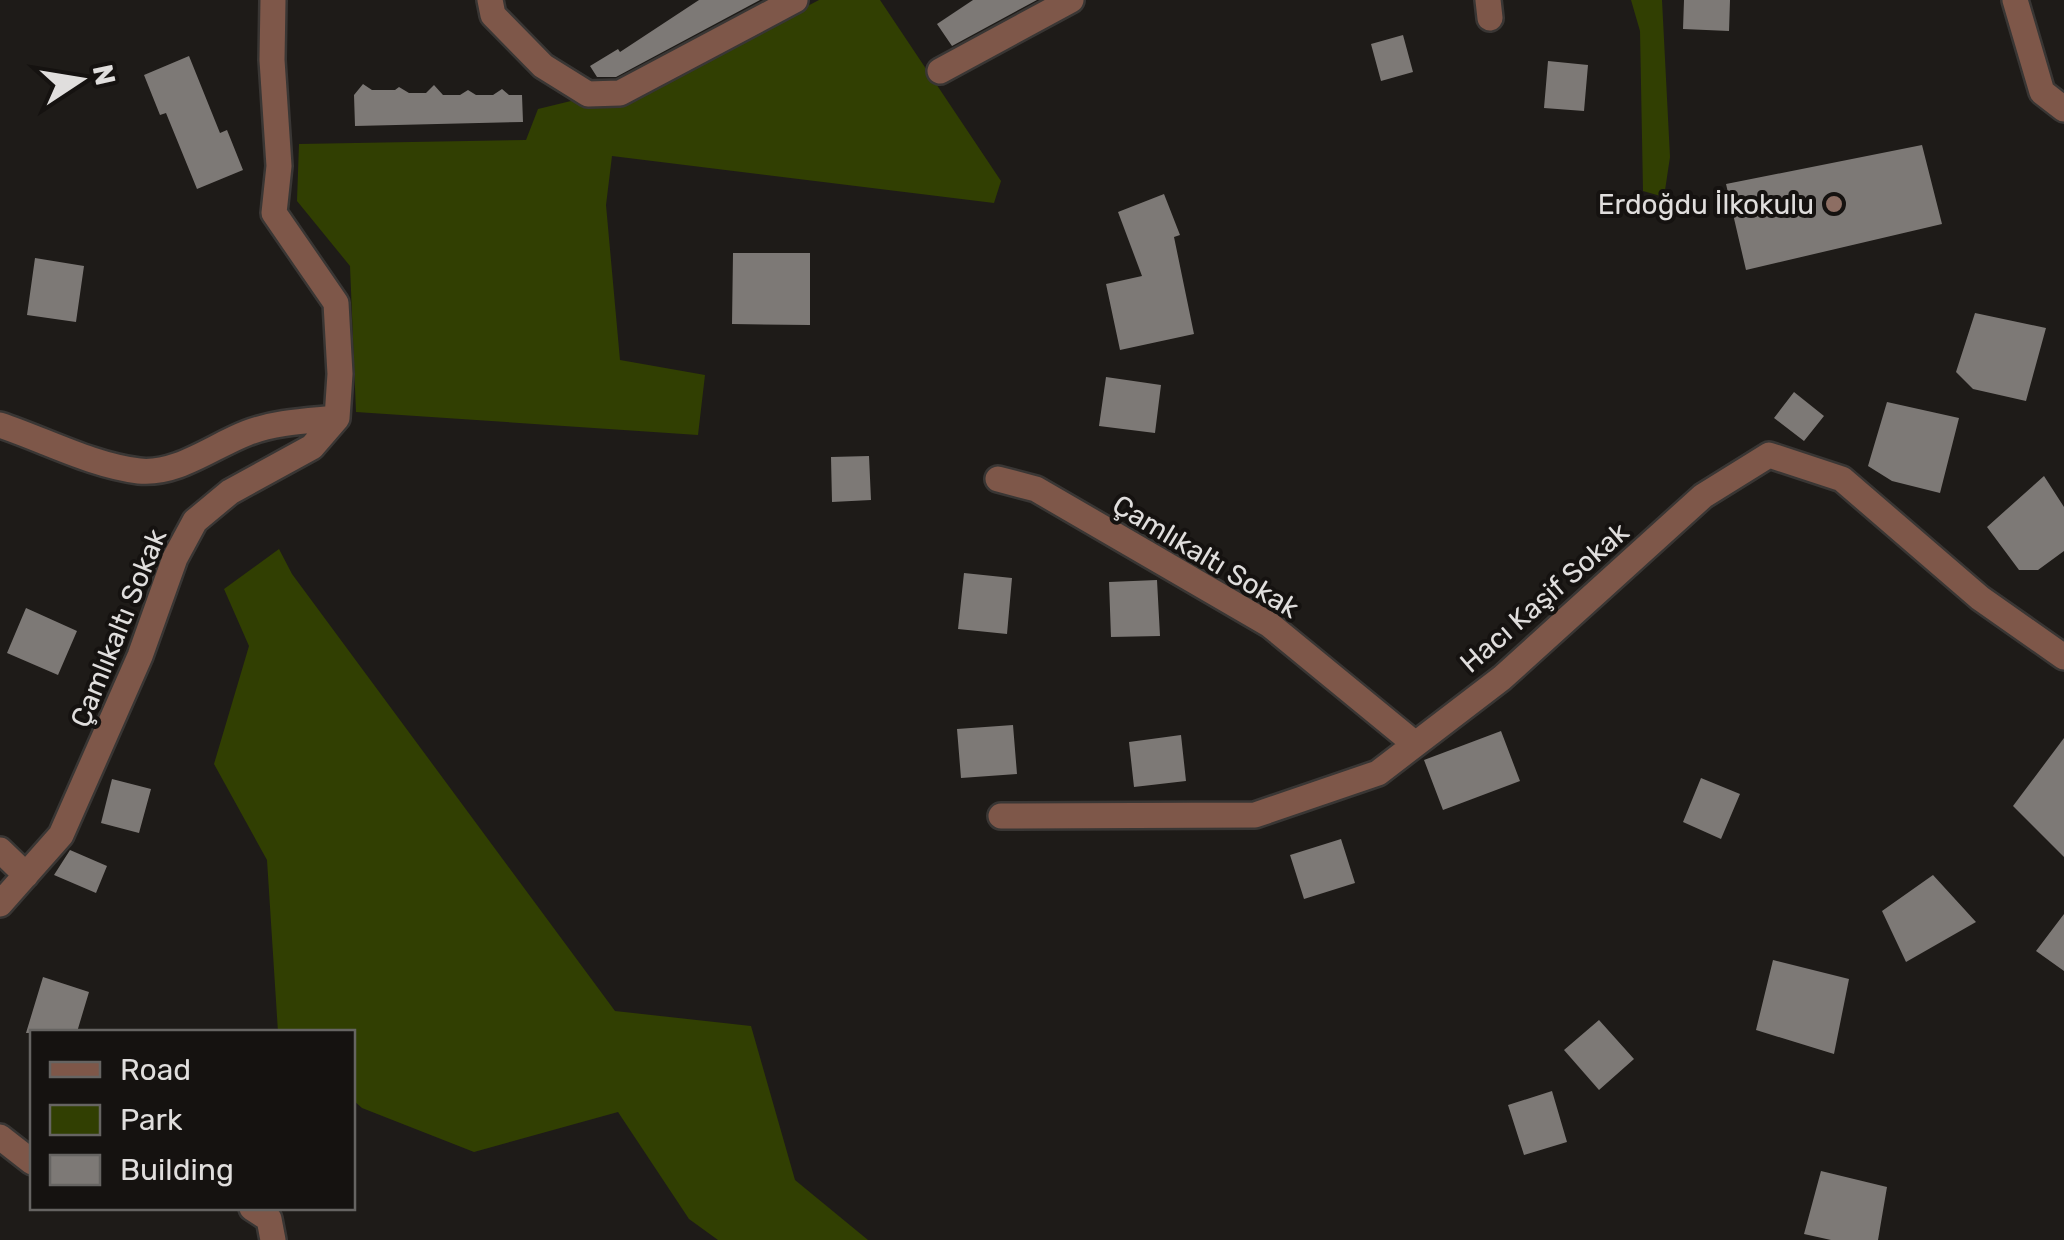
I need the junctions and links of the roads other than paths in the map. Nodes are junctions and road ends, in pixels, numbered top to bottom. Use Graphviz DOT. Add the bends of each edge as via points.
graph roads {
  1 [pos="274,0"];
  2 [pos="490,0"];
  3 [pos="795,0"];
  4 [pos="1071,0"];
  5 [pos="2016,0"];
  6 [pos="940,72"];
  7 [pos="2064,109"];
  8 [pos="338,418"];
  9 [pos="0,425"];
  10 [pos="998,479"];
  11 [pos="2064,658"];
  12 [pos="1416,744"];
  13 [pos="1002,816"];
  14 [pos="0,850"];
  15 [pos="26,875"];
  16 [pos="0,904"];
  17 [pos="0,1137"];
  18 [pos="30,1160"];
  19 [pos="255,1210"];
  20 [pos="273,1240"];
  1 -- 8 [label="street" via="274,213 336,304"];
  2 -- 3 [label="street" via="493,15 543,66 588,94 604,94 620,93"];
  4 -- 6 [label="street"];
  5 -- 7 [label="street" via="2042,92"];
  8 -- 9 [label="street" via="249,432 167,469 140,471"];
  8 -- 15 [label="street, Çamlıkaltı Sokak" via="312,446 230,492 195,521 61,835"];
  10 -- 12 [label="street, Çamlıkaltı Sokak" via="1036,489 1270,626"];
  11 -- 12 [label="street, Hacı Kaşif Sokak" via="1980,598 1842,479 1769,456 1703,496 1502,678"];
  12 -- 13 [label="street, Hacı Kaşif Sokak" via="1378,774 1256,814"];
  14 -- 15 [label="street"];
  15 -- 16 [label="street, Çamlıkaltı Sokak"];
  17 -- 18 [label="street"];
  19 -- 20 [label="street" via="269,1219"];
}
